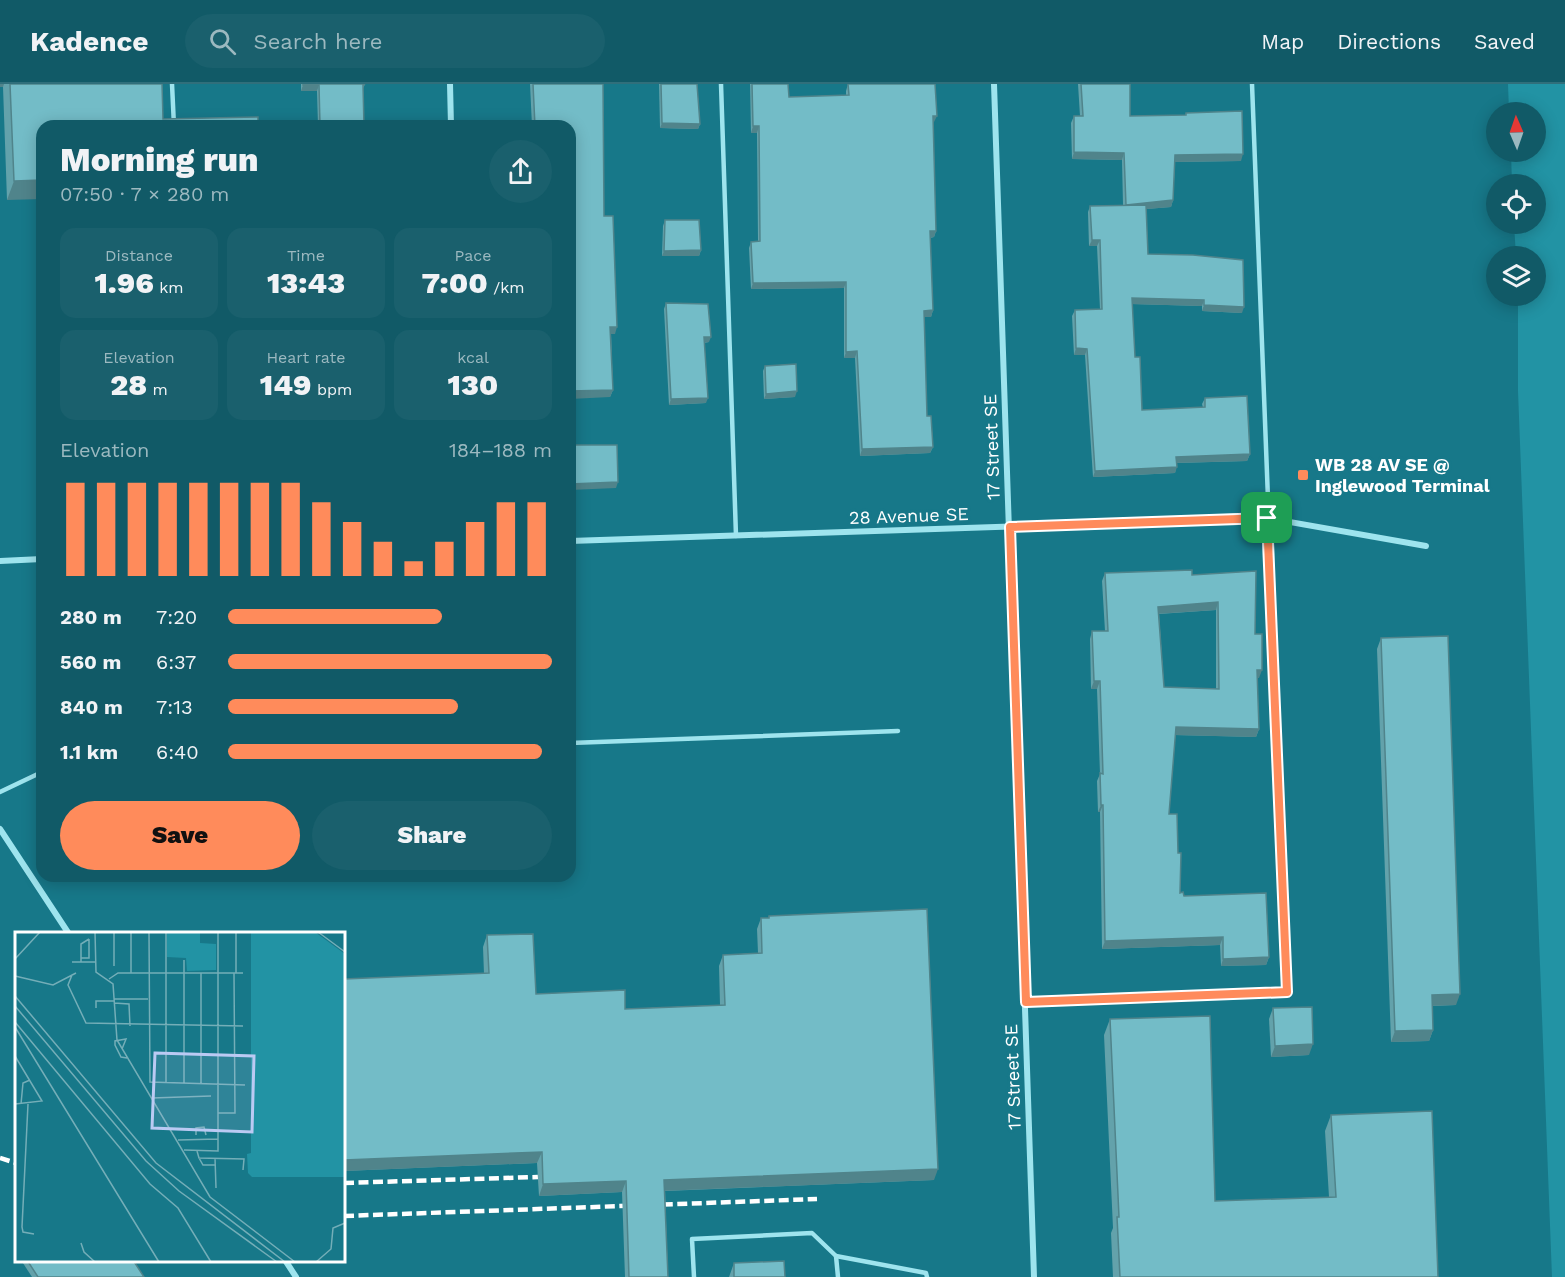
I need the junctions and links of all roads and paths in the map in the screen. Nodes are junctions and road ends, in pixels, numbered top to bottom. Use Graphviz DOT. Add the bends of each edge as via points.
graph roads {
  1 [pos="172,84"];
  2 [pos="450,84"];
  3 [pos="721,84"];
  4 [pos="994,84"];
  5 [pos="1252,84"];
  6 [pos="174,120"];
  7 [pos="451,120"];
  8 [pos="1267,518"];
  9 [pos="1010,527"];
  10 [pos="736,536"];
  11 [pos="576,542"];
  12 [pos="1426,546"];
  13 [pos="36,560"];
  14 [pos="0,561"];
  15 [pos="898,731"];
  16 [pos="576,743"];
  17 [pos="36,775"];
  18 [pos="0,792"];
  19 [pos="0,829"];
  20 [pos="68,932"];
  21 [pos="1026,1002"];
  22 [pos="836,1256"];
  23 [pos="286,1262"];
  24 [pos="296,1277"];
  25 [pos="694,1277"];
  26 [pos="837,1277"];
  27 [pos="927,1277"];
  28 [pos="1035,1277"];
  1 -- 6 [label="lane"];
  2 -- 7 [label="street"];
  3 -- 10 [label="lane"];
  4 -- 9 [label="street, 17 Street SE"];
  5 -- 8 [label="lane"];
  8 -- 9 [label="street, 28 Avenue SE"];
  8 -- 12 [label="street, 28 Avenue SE"];
  8 -- 21 [label="lane" via="1287,992"];
  9 -- 10 [label="street, 28 Avenue SE"];
  9 -- 21 [label="street, 17 Street SE"];
  10 -- 11 [label="street, 28 Avenue SE"];
  13 -- 14 [label="street"];
  15 -- 16 [label="lane"];
  17 -- 18 [label="lane"];
  19 -- 20 [label="street"];
  21 -- 28 [label="street, 17 Street SE"];
  22 -- 25 [label="lane" via="812,1233 692,1239"];
  22 -- 26 [label="lane"];
  22 -- 27 [label="lane" via="926,1273"];
  23 -- 24 [label="street"];
}
